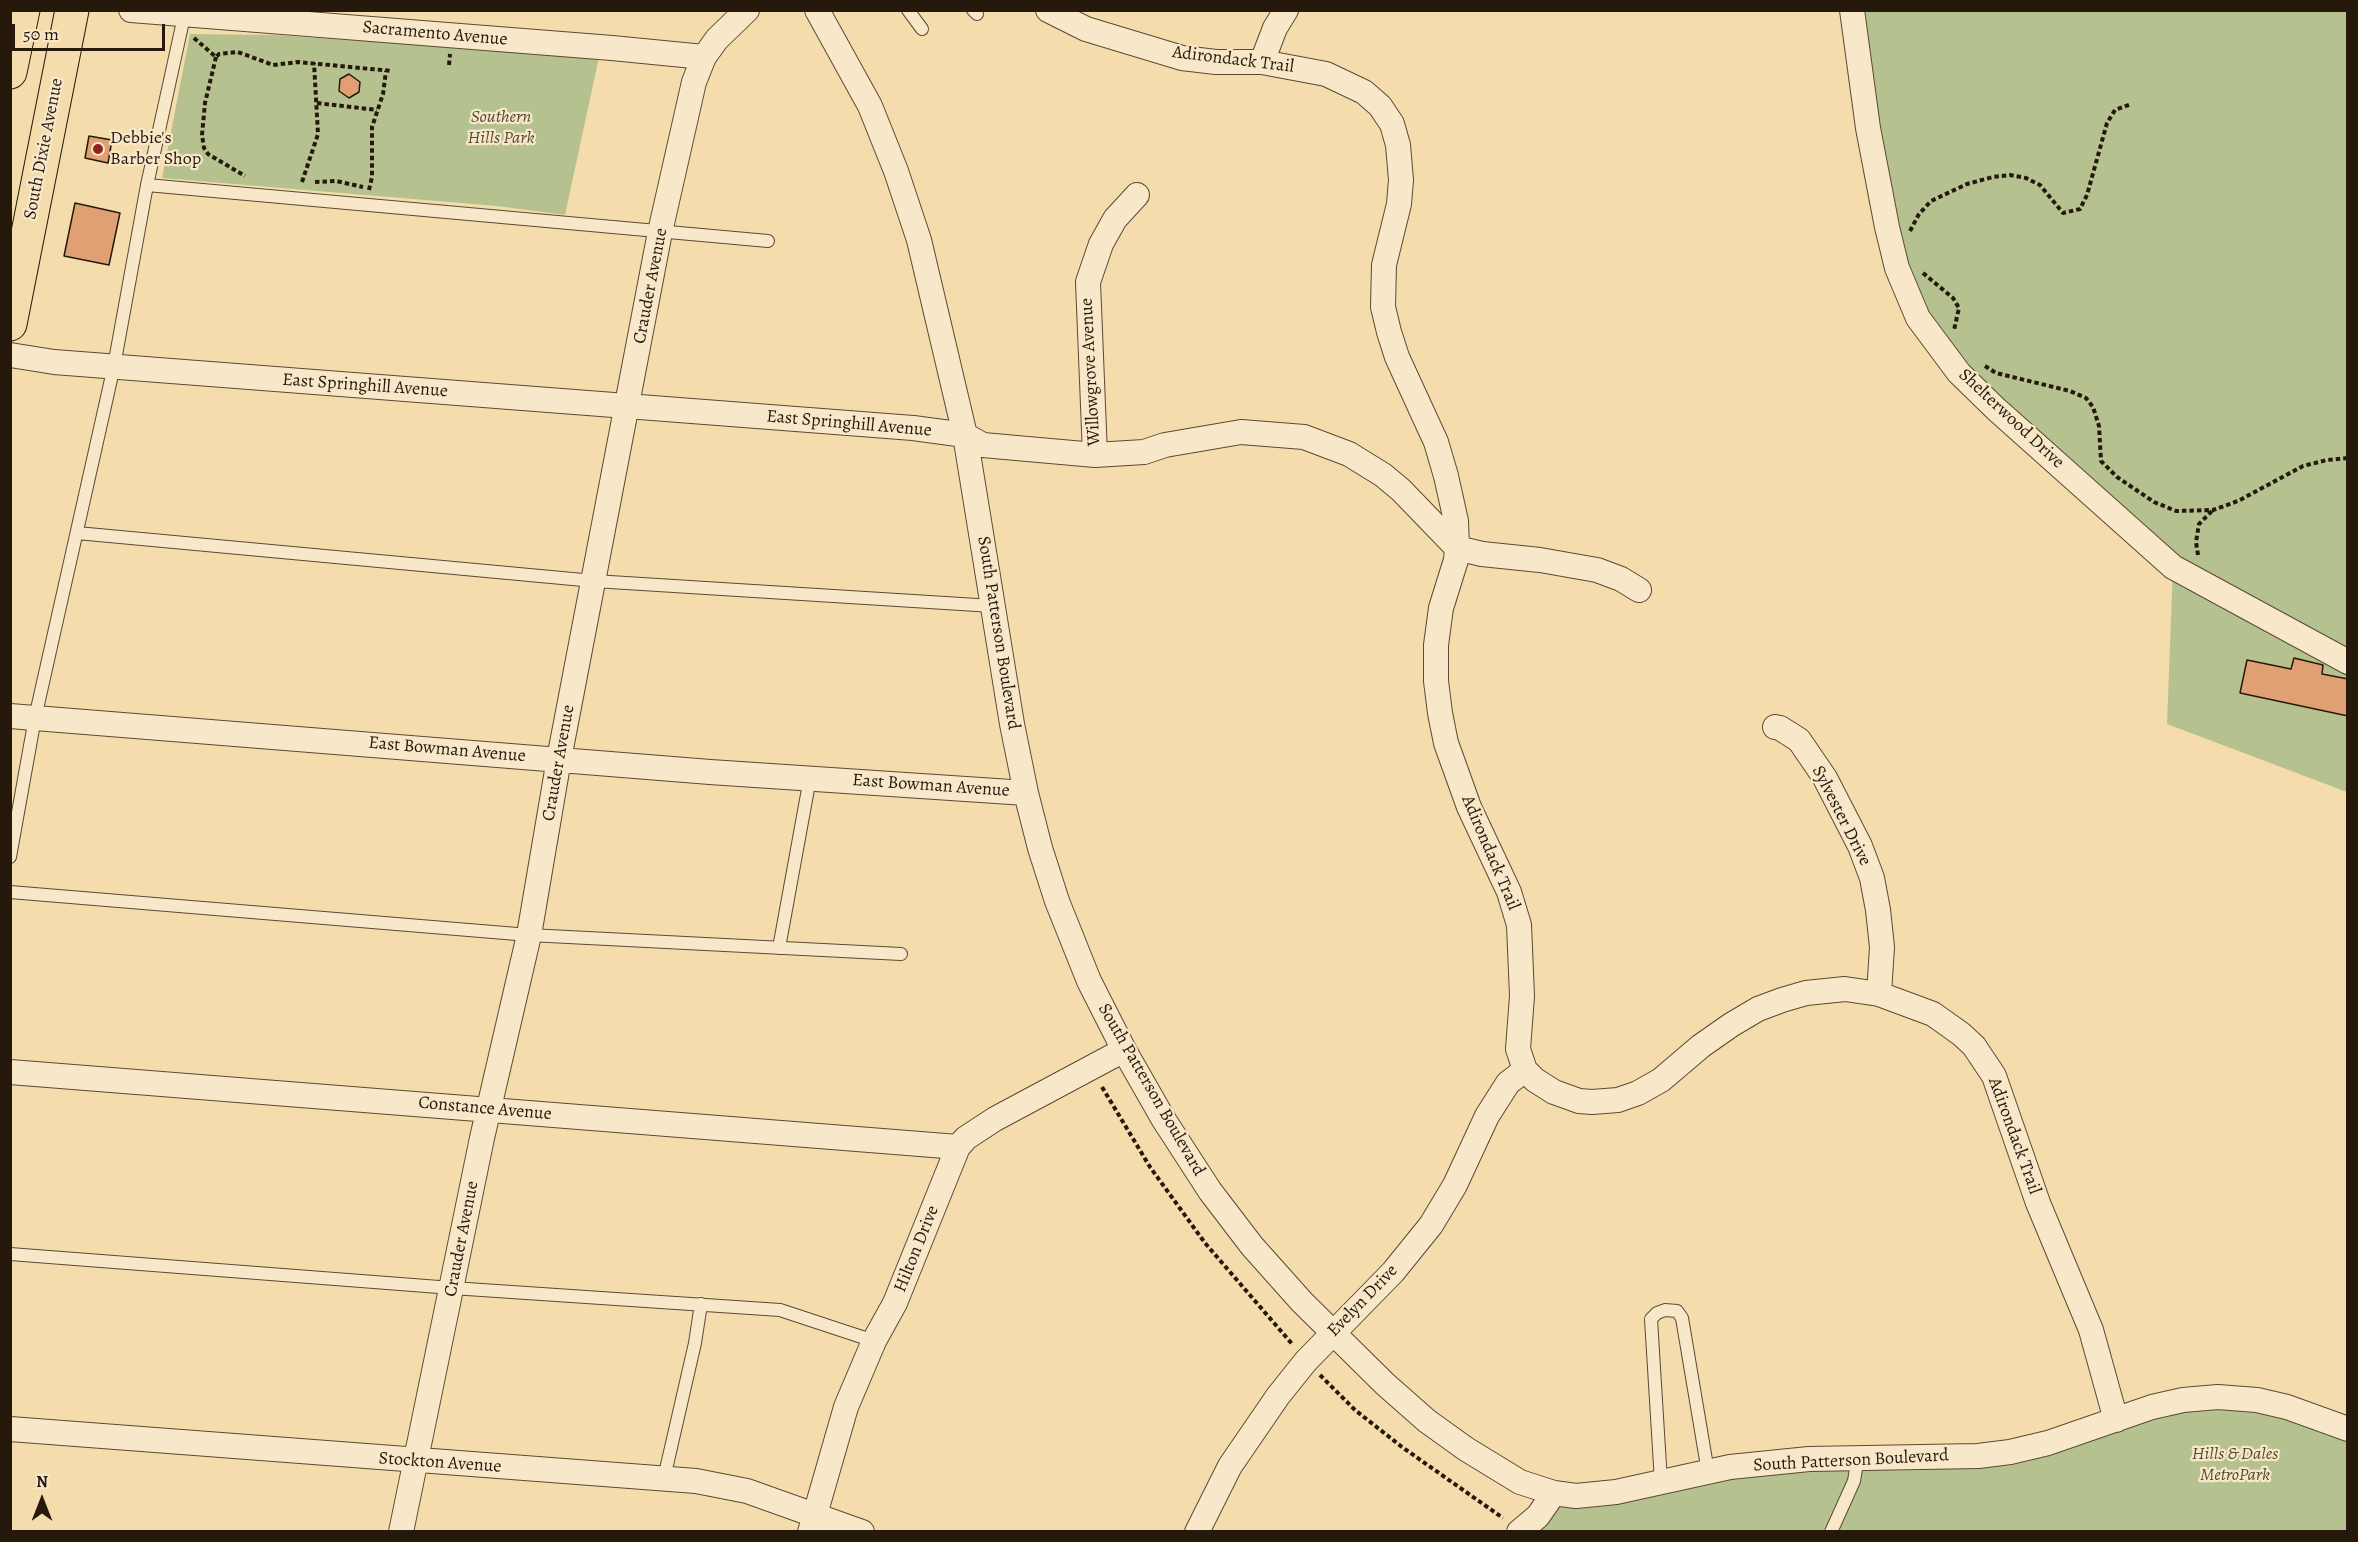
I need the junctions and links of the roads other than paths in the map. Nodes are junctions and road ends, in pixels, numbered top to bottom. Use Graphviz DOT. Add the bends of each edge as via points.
graph roads {
  1 [pos="23,10"];
  2 [pos="72,10"];
  3 [pos="131,10"];
  4 [pos="747,10"];
  5 [pos="817,10"];
  6 [pos="908,10"];
  7 [pos="1048,10"];
  8 [pos="1287,10"];
  9 [pos="1852,10"];
  10 [pos="184,19"];
  11 [pos="922,29"];
  12 [pos="704,57"];
  13 [pos="1262,62"];
  14 [pos="10,72"];
  15 [pos="147,185"];
  16 [pos="1137,195"];
  17 [pos="660,232"];
  18 [pos="768,241"];
  19 [pos="10,324"];
  20 [pos="10,355"];
  21 [pos="114,366"];
  22 [pos="628,406"];
  23 [pos="965,435"];
  24 [pos="1095,455"];
  25 [pos="77,533"];
  26 [pos="1457,548"];
  27 [pos="594,581"];
  28 [pos="1639,590"];
  29 [pos="993,606"];
  30 [pos="2348,662"];
  31 [pos="10,716"];
  32 [pos="35,718"];
  33 [pos="1775,727"];
  34 [pos="559,759"];
  35 [pos="810,778"];
  36 [pos="1026,793"];
  37 [pos="10,857"];
  38 [pos="10,892"];
  39 [pos="529,935"];
  40 [pos="779,948"];
  41 [pos="901,954"];
  42 [pos="1879,994"];
  43 [pos="1124,1050"];
  44 [pos="1526,1070"];
  45 [pos="10,1072"];
  46 [pos="490,1109"];
  47 [pos="958,1147"];
  48 [pos="10,1254"];
  49 [pos="452,1288"];
  50 [pos="701,1305"];
  51 [pos="1333,1333"];
  52 [pos="874,1341"];
  53 [pos="2116,1420"];
  54 [pos="2348,1429"];
  55 [pos="10,1430"];
  56 [pos="1858,1457"];
  57 [pos="416,1461"];
  58 [pos="1708,1472"];
  59 [pos="664,1478"];
  60 [pos="1661,1482"];
  61 [pos="1554,1493"];
  62 [pos="813,1523"];
  63 [pos="401,1532"];
  64 [pos="862,1532"];
  65 [pos="1197,1532"];
  66 [pos="1519,1532"];
  67 [pos="1831,1532"];
  1 -- 14 [label="main road"];
  2 -- 19 [label="main road, South Dixie Avenue"];
  3 -- 10 [label="street, Sacramento Avenue"];
  4 -- 12 [label="street, Crauder Avenue"];
  5 -- 23 [label="street, South Patterson Boulevard" via="870,106 896,171 919,240"];
  6 -- 11 [label="lane"];
  7 -- 13 [label="street, Adirondack Trail" via="1086,29 1182,58"];
  8 -- 13 [label="street" via="1275,28"];
  9 -- 30 [label="street, Shelterwood Drive" via="1868,128 1897,268 1918,318 1959,373 2173,567"];
  10 -- 12 [label="street, Sacramento Avenue"];
  10 -- 15 [label="lane"];
  12 -- 17 [label="street, Crauder Avenue" via="693,82"];
  13 -- 26 [label="street, Adirondack Trail" via="1317,72 1346,82 1380,106 1392,124 1401,180 1384,265 1383,307 1397,357 1436,442 1455,513"];
  15 -- 17 [label="lane"];
  15 -- 21 [label="lane"];
  16 -- 24 [label="street, Willowgrove Avenue" via="1115,219 1101,244 1088,282"];
  17 -- 18 [label="lane"];
  17 -- 22 [label="street, Crauder Avenue"];
  20 -- 21 [label="street, East Springhill Avenue"];
  21 -- 22 [label="street, East Springhill Avenue"];
  21 -- 25 [label="lane"];
  22 -- 23 [label="street, East Springhill Avenue"];
  22 -- 27 [label="street, Crauder Avenue"];
  23 -- 24 [label="street, East Springhill Avenue" via="983,445"];
  23 -- 29 [label="street, South Patterson Boulevard"];
  24 -- 26 [label="street, East Springhill Avenue" via="1144,452 1241,432 1304,437 1349,454 1383,475"];
  25 -- 27 [label="lane"];
  25 -- 32 [label="lane"];
  26 -- 28 [label="street" via="1597,570"];
  26 -- 44 [label="street, Adirondack Trail" via="1436,645 1440,713 1446,743 1469,807 1509,892 1519,925 1522,996 1518,1049"];
  27 -- 29 [label="lane"];
  27 -- 34 [label="street, Crauder Avenue"];
  29 -- 36 [label="street, South Patterson Boulevard"];
  31 -- 32 [label="street, East Bowman Avenue"];
  32 -- 34 [label="street, East Bowman Avenue"];
  32 -- 37 [label="lane"];
  33 -- 42 [label="street, Sylvester Drive" via="1798,740 1825,778 1860,846 1878,910 1882,947"];
  34 -- 35 [label="street, East Bowman Avenue"];
  34 -- 39 [label="street, Crauder Avenue"];
  35 -- 36 [label="street, East Bowman Avenue"];
  35 -- 40 [label="lane"];
  36 -- 43 [label="street, South Patterson Boulevard" via="1057,901 1089,981"];
  38 -- 39 [label="lane"];
  39 -- 40 [label="lane"];
  39 -- 46 [label="street, Crauder Avenue"];
  40 -- 41 [label="lane"];
  42 -- 44 [label="street, Adirondack Trail" via="1845,989 1782,999 1731,1025 1661,1080 1618,1100 1579,1101 1554,1092"];
  42 -- 53 [label="street, Adirondack Trail" via="1933,1014 1974,1047 1994,1076 2038,1203 2091,1330"];
  43 -- 47 [label="street, Hilton Drive" via="995,1119"];
  43 -- 51 [label="street, South Patterson Boulevard" via="1210,1191 1252,1246"];
  44 -- 51 [label="street, Evelyn Drive" via="1508,1083 1487,1116 1455,1185 1431,1225 1393,1272"];
  45 -- 46 [label="street, Constance Avenue"];
  46 -- 47 [label="street, Constance Avenue"];
  46 -- 49 [label="street, Crauder Avenue"];
  47 -- 52 [label="street, Hilton Drive" via="895,1304"];
  48 -- 49 [label="lane"];
  49 -- 50 [label="lane"];
  49 -- 57 [label="street, Crauder Avenue"];
  50 -- 52 [label="lane" via="780,1310"];
  50 -- 59 [label="lane"];
  51 -- 61 [label="street, South Patterson Boulevard" via="1427,1421 1520,1482"];
  51 -- 65 [label="street, Evelyn Drive" via="1278,1396 1230,1466"];
  52 -- 62 [label="street, Hilton Drive" via="846,1407"];
  53 -- 54 [label="street, South Patterson Boulevard" via="2183,1400 2218,1397 2257,1400"];
  53 -- 56 [label="street, South Patterson Boulevard" via="2010,1452"];
  55 -- 57 [label="street, Stockton Avenue"];
  56 -- 58 [label="street, South Patterson Boulevard"];
  56 -- 67 [label="lane" via="1854,1481"];
  57 -- 59 [label="street, Stockton Avenue"];
  57 -- 63 [label="street, Crauder Avenue"];
  58 -- 60 [label="street, South Patterson Boulevard"];
  58 -- 60 [label="lane" via="1682,1318 1677,1311 1665,1310 1651,1319"];
  59 -- 62 [label="street, Stockton Avenue" via="747,1491"];
  60 -- 61 [label="street, South Patterson Boulevard" via="1616,1492 1576,1496"];
  61 -- 66 [label="street"];
  62 -- 64 [label="street, Stockton Avenue"];
}
